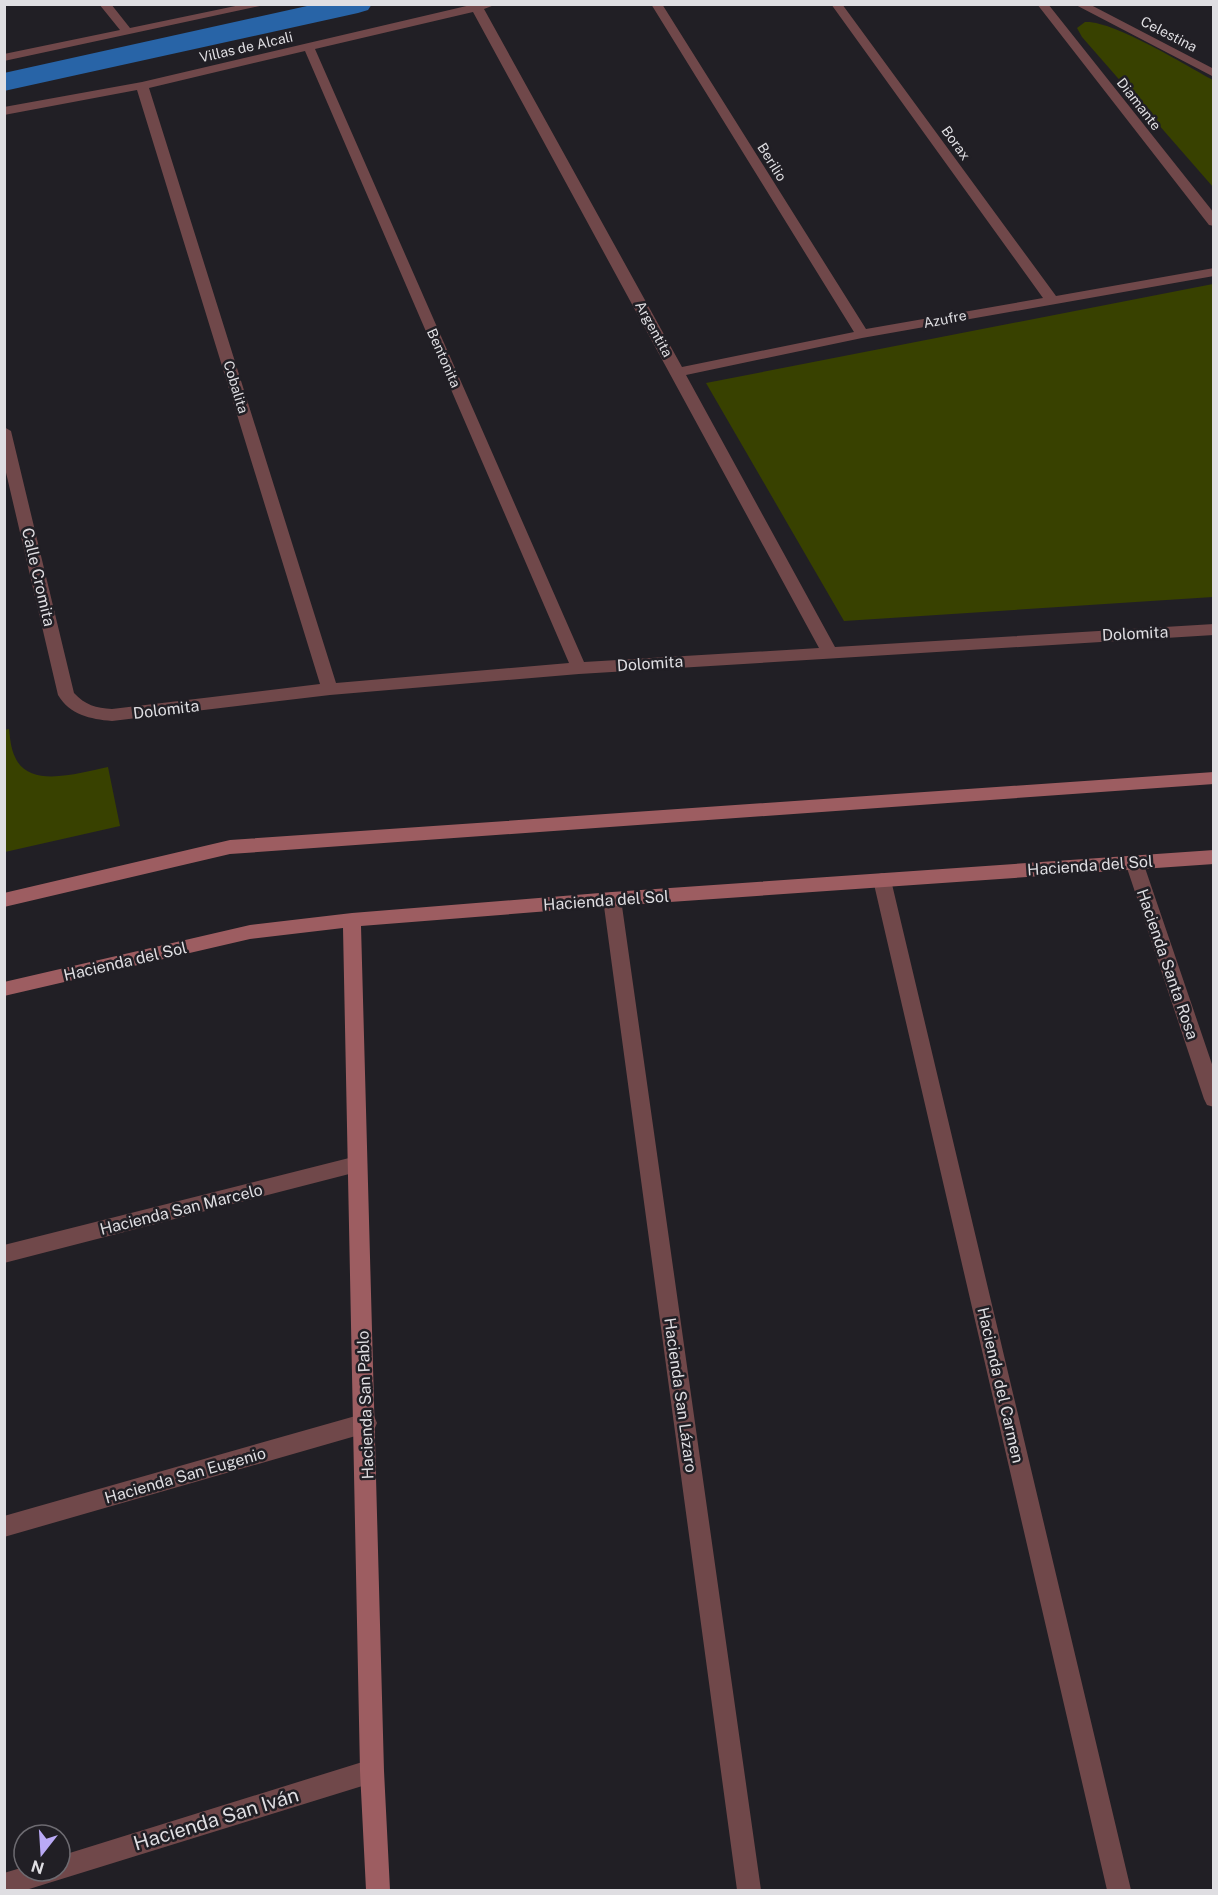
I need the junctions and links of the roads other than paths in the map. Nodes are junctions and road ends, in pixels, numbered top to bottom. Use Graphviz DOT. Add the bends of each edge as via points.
graph roads {
  1 [pos="104,4"];
  2 [pos="264,4"];
  3 [pos="492,4"];
  4 [pos="657,4"];
  5 [pos="836,4"];
  6 [pos="1042,4"];
  7 [pos="1079,4"];
  8 [pos="477,8"];
  9 [pos="127,32"];
  10 [pos="309,48"];
  11 [pos="4,58"];
  12 [pos="1214,74"];
  13 [pos="142,86"];
  14 [pos="4,111"];
  15 [pos="1212,219"];
  16 [pos="1214,272"];
  17 [pos="1051,299"];
  18 [pos="862,334"];
  19 [pos="678,372"];
  20 [pos="4,431"];
  21 [pos="1214,629"];
  22 [pos="829,651"];
  23 [pos="579,668"];
  24 [pos="330,689"];
  25 [pos="88,713"];
  26 [pos="1214,778"];
  27 [pos="1214,857"];
  28 [pos="1134,862"];
  29 [pos="882,880"];
  30 [pos="612,899"];
  31 [pos="4,900"];
  32 [pos="352,920"];
  33 [pos="4,989"];
  34 [pos="1214,1100"];
  35 [pos="357,1164"];
  36 [pos="4,1254"];
  37 [pos="366,1423"];
  38 [pos="4,1527"];
  39 [pos="372,1771"];
  40 [pos="72,1864"];
  41 [pos="378,1890"];
  42 [pos="749,1890"];
  43 [pos="1119,1890"];
  1 -- 9 [label="street"];
  2 -- 9 [label="street"];
  3 -- 8 [label="street, Villas de Alcali"];
  4 -- 18 [label="street, Berilio"];
  5 -- 17 [label="street, Borax"];
  6 -- 15 [label="street, Diamante"];
  7 -- 12 [label="street, Celestina"];
  8 -- 10 [label="street, Villas de Alcali"];
  8 -- 19 [label="street, Argentita"];
  9 -- 11 [label="street"];
  10 -- 13 [label="street, Villas de Alcali"];
  10 -- 23 [label="street, Bentonita"];
  13 -- 14 [label="street, Villas de Alcali"];
  13 -- 24 [label="street, Cobalita"];
  16 -- 17 [label="street, Azufre"];
  17 -- 18 [label="street, Azufre"];
  18 -- 19 [label="street, Azufre"];
  19 -- 22 [label="street, Argentita"];
  20 -- 25 [label="street, Calle Cromita" via="66,695"];
  21 -- 22 [label="street, Dolomita"];
  22 -- 23 [label="street, Dolomita"];
  23 -- 24 [label="street, Dolomita"];
  24 -- 25 [label="street, Dolomita" via="112,716"];
  26 -- 31 [label="street" via="230,846"];
  27 -- 28 [label="street, Hacienda del Sol"];
  28 -- 29 [label="street, Hacienda del Sol"];
  28 -- 34 [label="street, Hacienda Santa Rosa"];
  29 -- 30 [label="street, Hacienda del Sol"];
  29 -- 43 [label="street, Hacienda del Carmen"];
  30 -- 32 [label="street, Hacienda del Sol"];
  30 -- 42 [label="street, Hacienda San Lázaro"];
  32 -- 33 [label="street, Hacienda del Sol" via="250,932"];
  32 -- 35 [label="street, Hacienda San Pablo"];
  35 -- 36 [label="street, Hacienda San Marcelo"];
  35 -- 37 [label="street, Hacienda San Pablo"];
  37 -- 38 [label="street, Hacienda San Eugenio"];
  37 -- 39 [label="street, Hacienda San Pablo"];
  39 -- 40 [label="street, Hacienda San Iván"];
  39 -- 41 [label="street, Hacienda San Pablo"];
}
